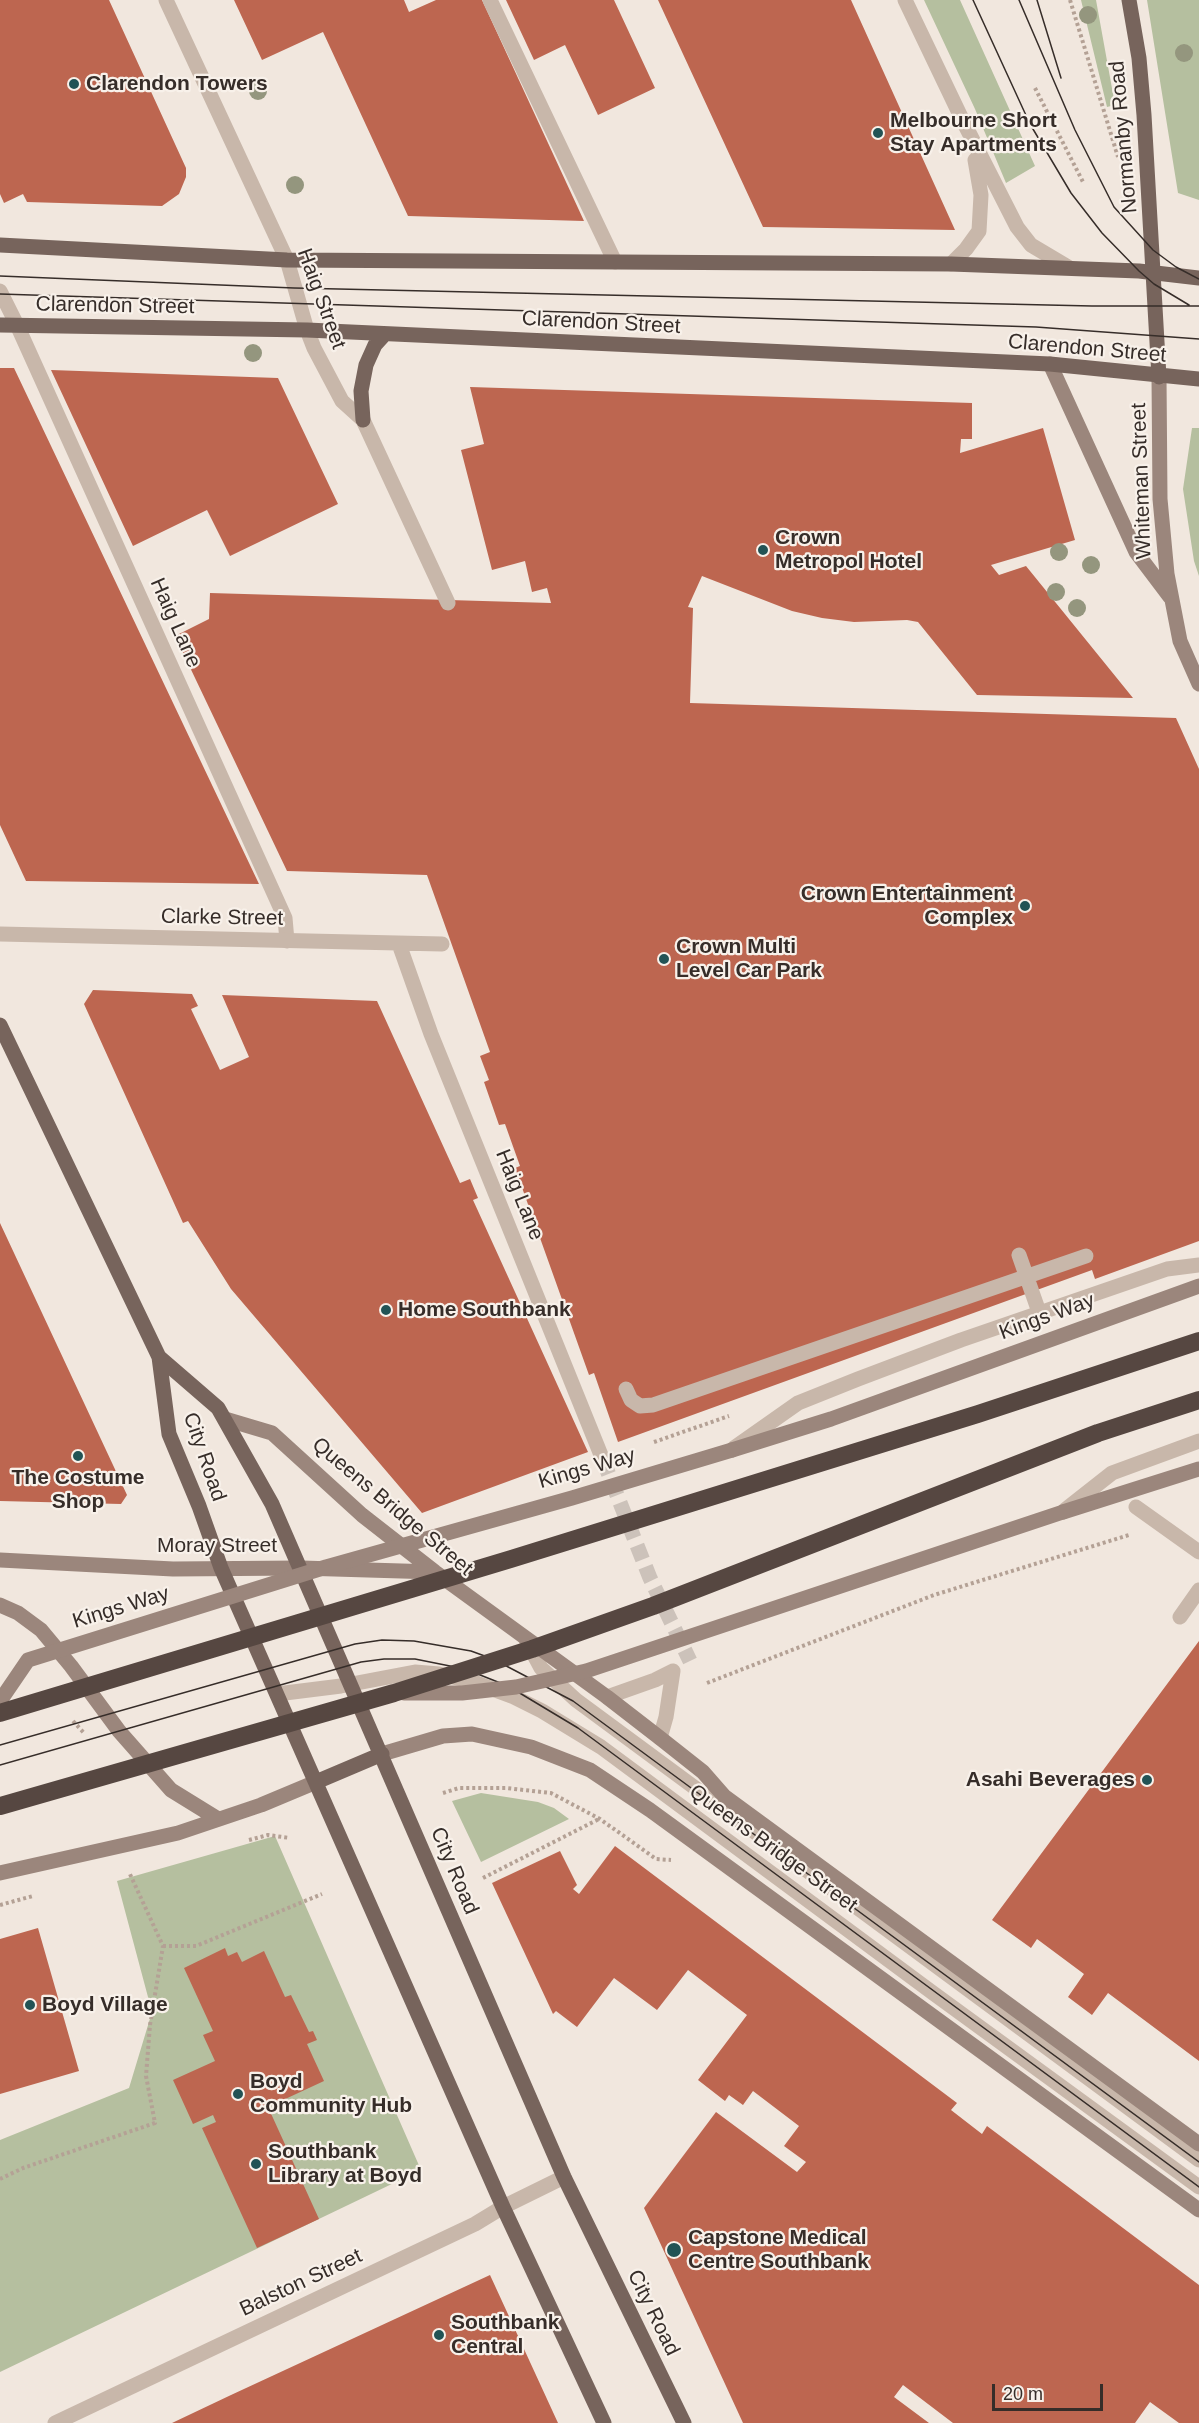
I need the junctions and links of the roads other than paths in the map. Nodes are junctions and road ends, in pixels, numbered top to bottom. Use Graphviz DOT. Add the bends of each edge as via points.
graph roads {
  1 [pos="166,0"];
  2 [pos="490,0"];
  3 [pos="905,0"];
  4 [pos="1129,0"];
  5 [pos="960,117"];
  6 [pos="0,245"];
  7 [pos="287,260"];
  8 [pos="615,262"];
  9 [pos="951,264"];
  10 [pos="1068,267"];
  11 [pos="1154,272"];
  12 [pos="1199,278"];
  13 [pos="0,291"];
  14 [pos="0,325"];
  15 [pos="17,325"];
  16 [pos="307,330"];
  17 [pos="385,334"];
  18 [pos="1050,364"];
  19 [pos="1159,377"];
  20 [pos="1199,379"];
  21 [pos="363,420"];
  22 [pos="1171,599"];
  23 [pos="448,603"];
  24 [pos="1199,684"];
  25 [pos="0,934"];
  26 [pos="287,941"];
  27 [pos="399,944"];
  28 [pos="442,944"];
  29 [pos="0,1025"];
  30 [pos="1019,1256"];
  31 [pos="1086,1256"];
  32 [pos="1199,1265"];
  33 [pos="1194,1287"];
  34 [pos="1039,1312"];
  35 [pos="1199,1341"];
  36 [pos="159,1356"];
  37 [pos="626,1389"];
  38 [pos="1199,1400"];
  39 [pos="225,1419"];
  40 [pos="1199,1441"];
  41 [pos="732,1450"];
  42 [pos="603,1460"];
  43 [pos="1199,1469"];
  44 [pos="1136,1507"];
  45 [pos="1063,1512"];
  46 [pos="1199,1552"];
  47 [pos="0,1560"];
  48 [pos="221,1568"];
  49 [pos="301,1568"];
  50 [pos="435,1572"];
  51 [pos="1199,1590"];
  52 [pos="0,1605"];
  53 [pos="1180,1617"];
  54 [pos="526,1640"];
  55 [pos="352,1684"];
  56 [pos="394,1693"];
  57 [pos="277,1694"];
  58 [pos="607,1697"];
  59 [pos="0,1701"];
  60 [pos="0,1713"];
  61 [pos="660,1738"];
  62 [pos="382,1754"];
  63 [pos="316,1782"];
  64 [pos="0,1806"];
  65 [pos="218,1819"];
  66 [pos="0,1873"];
  67 [pos="1199,2144"];
  68 [pos="1199,2160"];
  69 [pos="564,2177"];
  70 [pos="1199,2187"];
  71 [pos="503,2207"];
  72 [pos="1199,2210"];
  73 [pos="55,2423"];
  74 [pos="604,2423"];
  75 [pos="684,2423"];
  1 -- 7 [label="street, Haig Street"];
  2 -- 8 [label="street"];
  3 -- 5 [label="street"];
  4 -- 11 [label="main road, Normanby Road" via="1141,81"];
  5 -- 9 [label="street" via="978,171 981,208 979,231"];
  5 -- 10 [label="street" via="1024,238 1041,253"];
  6 -- 7 [label="main road"];
  7 -- 8 [label="main road"];
  7 -- 16 [label="street, Haig Street"];
  8 -- 9 [label="main road"];
  9 -- 10 [label="main road"];
  10 -- 11 [label="main road"];
  11 -- 12 [label="main road"];
  11 -- 19 [label="main road, Whiteman Street"];
  13 -- 15 [label="street, Haig Lane"];
  14 -- 15 [label="main road, Clarendon Street"];
  15 -- 16 [label="main road, Clarendon Street"];
  15 -- 26 [label="street, Haig Lane" via="285,918"];
  16 -- 17 [label="main road, Clarendon Street"];
  16 -- 21 [label="street, Haig Street" via="342,401"];
  17 -- 18 [label="main road, Clarendon Street"];
  17 -- 21 [label="main road" via="370,354 362,378"];
  18 -- 19 [label="main road, Clarendon Street"];
  18 -- 22 [label="street" via="1136,552"];
  19 -- 20 [label="main road, Clarendon Street"];
  19 -- 22 [label="street, Whiteman Street" via="1160,507"];
  21 -- 23 [label="street, Haig Street"];
  22 -- 24 [label="street, Whiteman Street" via="1180,641"];
  25 -- 26 [label="street, Clarke Street"];
  26 -- 27 [label="street, Clarke Street"];
  27 -- 28 [label="street, Clarke Street"];
  27 -- 42 [label="street, Haig Lane" via="431,1034"];
  29 -- 36 [label="main road, City Road"];
  30 -- 34 [label="street, bridge"];
  31 -- 37 [label="street, bridge" via="653,1405 640,1406 631,1400"];
  32 -- 34 [label="street" via="1167,1269"];
  33 -- 41 [label="street, Kings Way" via="831,1419"];
  34 -- 41 [label="street" via="798,1403"];
  35 -- 60 [label="highway, bridge" via="522,1556"];
  36 -- 39 [label="main road, City Road" via="218,1408"];
  36 -- 48 [label="main road, City Road" via="169,1434"];
  38 -- 56 [label="highway, bridge" via="1098,1433 642,1610"];
  39 -- 49 [label="main road, City Road" via="272,1504"];
  39 -- 50 [label="street, Queens Bridge Street" via="272,1433 362,1515"];
  40 -- 45 [label="street" via="1112,1473"];
  41 -- 59 [label="street, Kings Way, bridge" via="326,1567 28,1660"];
  43 -- 45 [label="street"];
  44 -- 46 [label="street"];
  45 -- 56 [label="street, bridge" via="586,1671 516,1687 462,1693"];
  47 -- 48 [label="street, Moray Street"];
  48 -- 49 [label="street, Moray Street"];
  48 -- 57 [label="main road, City Road"];
  49 -- 50 [label="street, Moray Street"];
  49 -- 55 [label="main road, City Road"];
  50 -- 54 [label="street, Queens Bridge Street"];
  51 -- 53 [label="street"];
  52 -- 65 [label="street" via="41,1630 119,1731 171,1790"];
  54 -- 58 [label="street, Queens Bridge Street"];
  54 -- 68 [label="street, Queens Bridge Street" via="541,1668 576,1700"];
  55 -- 57 [label="street, Queens Bridge Street"];
  55 -- 62 [label="main road, City Road"];
  55 -- 70 [label="street, Queens Bridge Street" via="415,1672 453,1676 514,1697 561,1722 601,1747"];
  56 -- 64 [label="highway, bridge"];
  57 -- 63 [label="main road, City Road"];
  58 -- 61 [label="street, Queens Bridge Street"];
  58 -- 61 [label="street" via="673,1671"];
  61 -- 67 [label="street, Queens Bridge Street" via="703,1772 724,1796"];
  62 -- 63 [label="main road, Queens Bridge Street"];
  62 -- 69 [label="main road, City Road"];
  62 -- 72 [label="street, Queens Bridge Street" via="443,1736 472,1734 531,1747 590,1770"];
  63 -- 65 [label="street"];
  63 -- 71 [label="main road, City Road"];
  65 -- 66 [label="street" via="178,1833"];
  69 -- 71 [label="street, Balston Street"];
  69 -- 75 [label="main road, City Road"];
  71 -- 73 [label="street, Balston Street" via="475,2224"];
  71 -- 74 [label="main road, City Road"];
}
